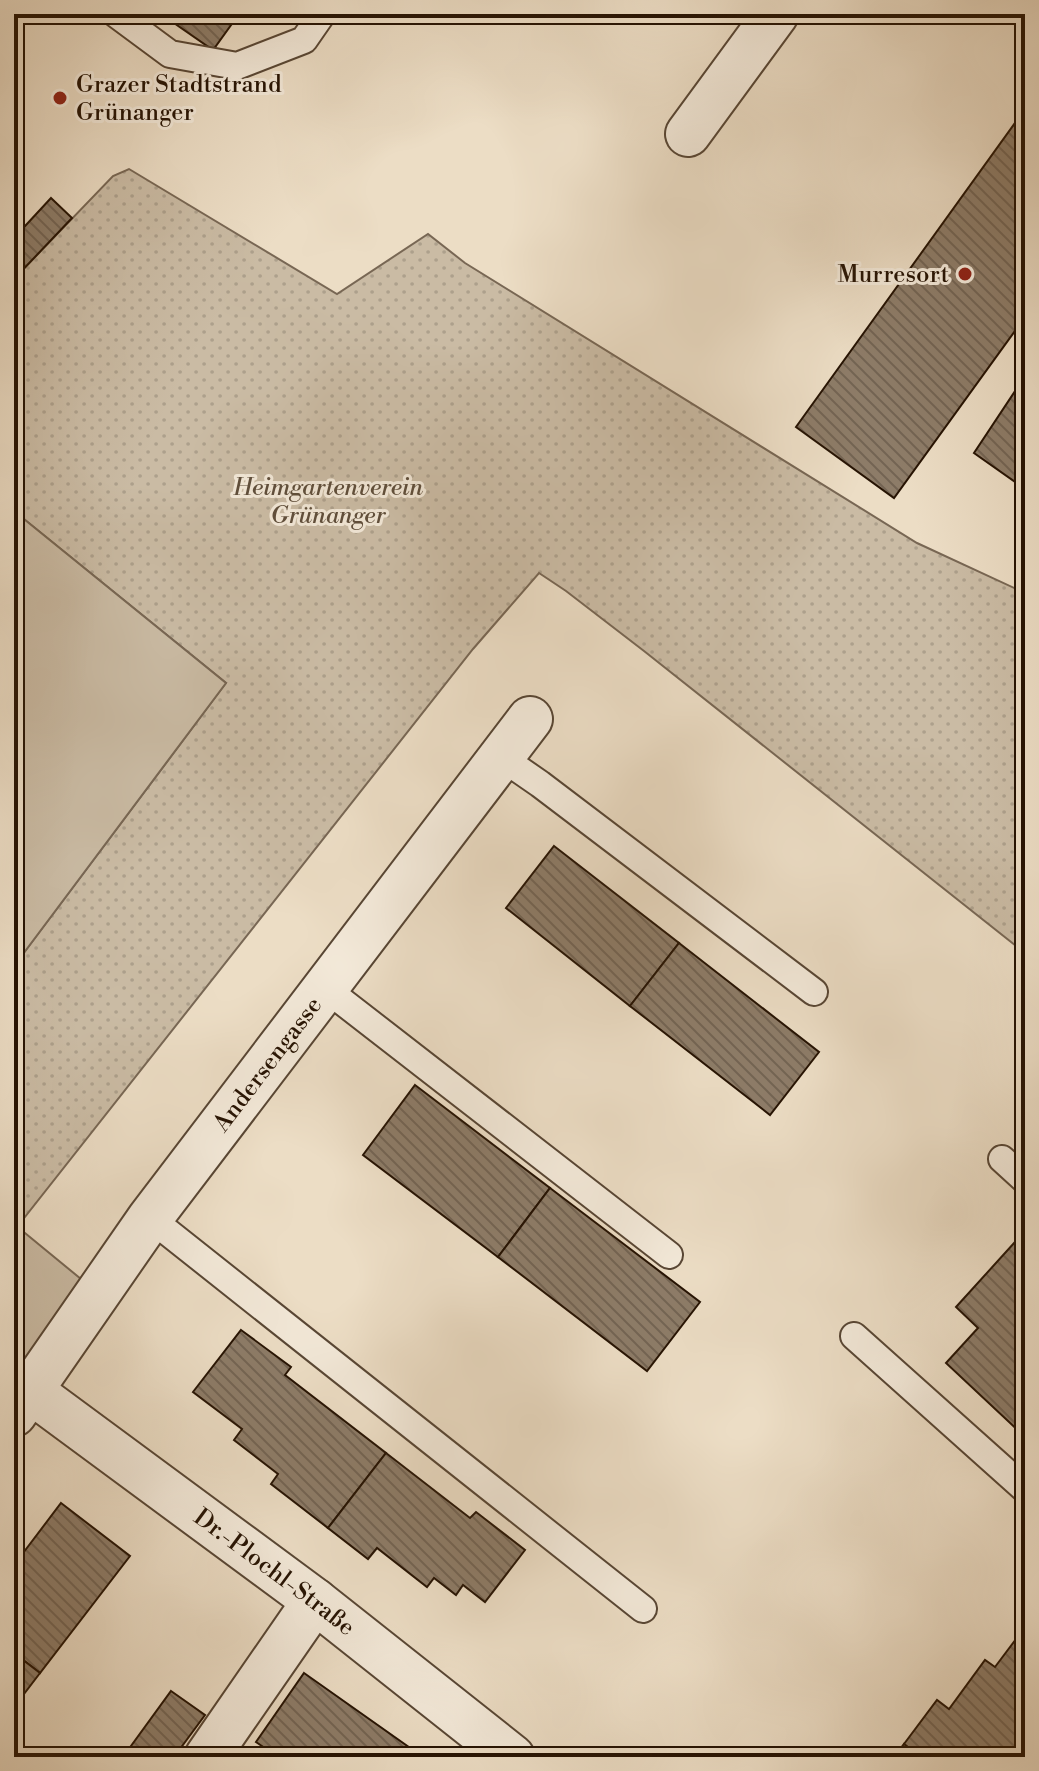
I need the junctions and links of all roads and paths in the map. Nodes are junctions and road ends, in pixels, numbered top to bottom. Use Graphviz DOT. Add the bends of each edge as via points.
graph roads {
  1 [pos="116,14"];
  2 [pos="322,14"];
  3 [pos="776,14"];
  4 [pos="688,134"];
  5 [pos="530,719"];
  6 [pos="501,757"];
  7 [pos="325,988"];
  8 [pos="814,992"];
  9 [pos="1002,1159"];
  10 [pos="1025,1180"];
  11 [pos="150,1218"];
  12 [pos="669,1255"];
  13 [pos="854,1336"];
  14 [pos="23,1403"];
  15 [pos="1025,1489"];
  16 [pos="315,1601"];
  17 [pos="643,1609"];
  18 [pos="207,1757"];
  19 [pos="512,1757"];
  1 -- 2 [label="lane" via="170,54 237,66 304,40"];
  3 -- 4 [label="street"];
  5 -- 6 [label="street, Andersengasse"];
  6 -- 7 [label="street, Andersengasse"];
  6 -- 8 [label="lane"];
  7 -- 11 [label="street, Andersengasse"];
  7 -- 12 [label="lane"];
  9 -- 10 [label="lane"];
  11 -- 14 [label="street, Andersengasse"];
  11 -- 17 [label="lane"];
  13 -- 15 [label="lane"];
  14 -- 16 [label="street, Dr.-Plochl-Straße"];
  16 -- 18 [label="street"];
  16 -- 19 [label="street, Dr.-Plochl-Straße"];
}
